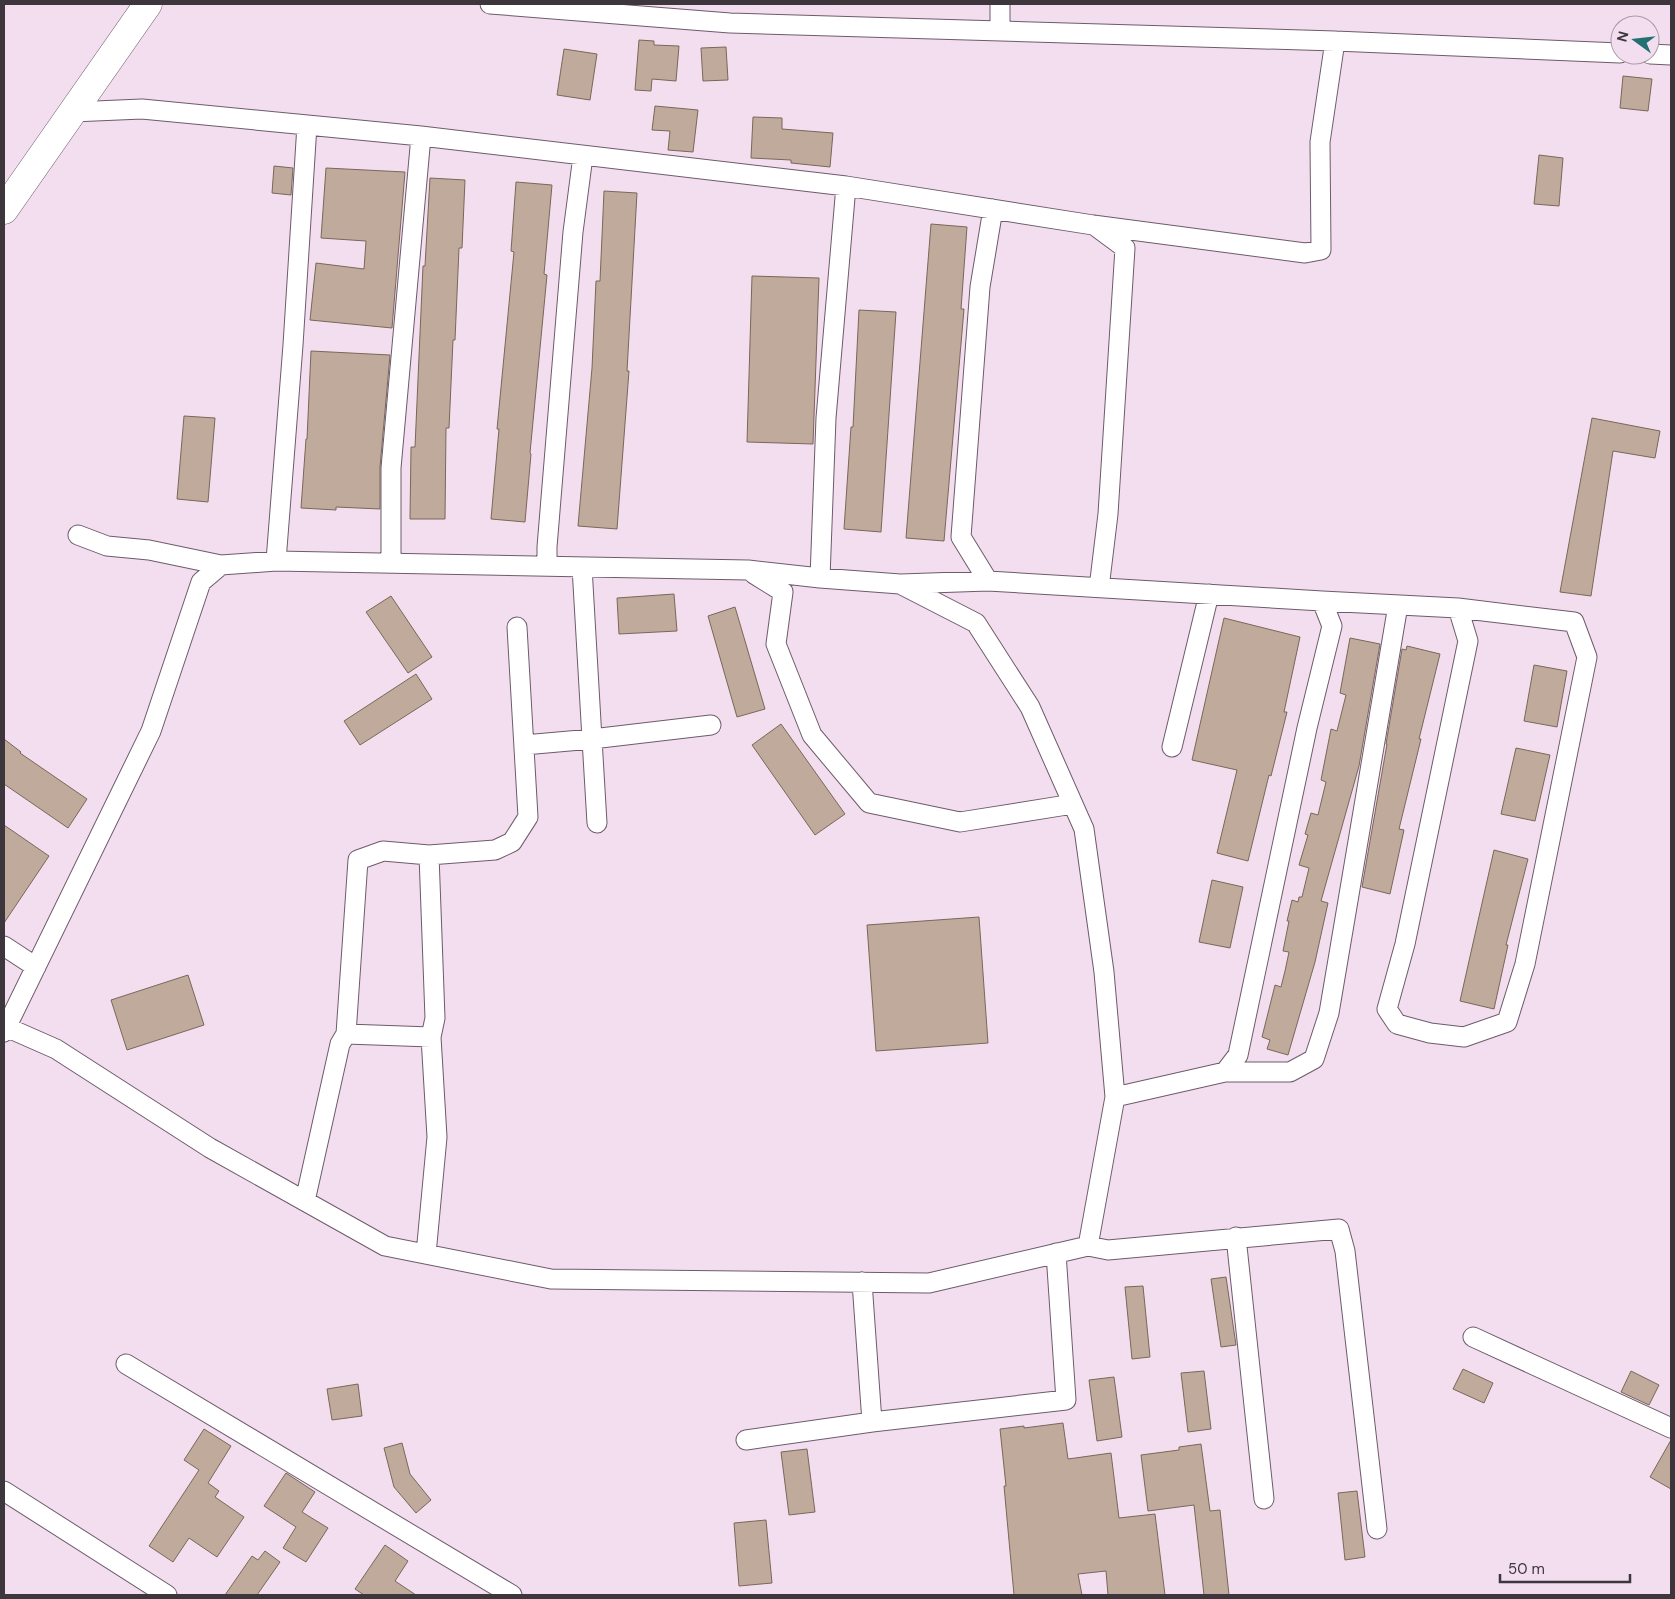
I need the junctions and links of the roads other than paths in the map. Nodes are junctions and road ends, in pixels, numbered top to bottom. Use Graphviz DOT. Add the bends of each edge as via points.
graph roads {
  1 [pos="148,4"];
  2 [pos="490,4"];
  3 [pos="1000,4"];
  4 [pos="591,8"];
  5 [pos="1000,31"];
  6 [pos="1334,41"];
  7 [pos="1610,52"];
  8 [pos="72,112"];
  9 [pos="307,125"];
  10 [pos="421,136"];
  11 [pos="583,156"];
  12 [pos="846,186"];
  13 [pos="993,209"];
  14 [pos="4,210"];
  15 [pos="1093,225"];
  16 [pos="78,535"];
  17 [pos="276,561"];
  18 [pos="392,563"];
  19 [pos="221,565"];
  20 [pos="547,566"];
  21 [pos="582,567"];
  22 [pos="748,570"];
  23 [pos="820,578"];
  24 [pos="988,581"];
  25 [pos="900,584"];
  26 [pos="1099,588"];
  27 [pos="1209,594"];
  28 [pos="1322,601"];
  29 [pos="1398,605"];
  30 [pos="1458,608"];
  31 [pos="516,627"];
  32 [pos="711,725"];
  33 [pos="592,739"];
  34 [pos="524,745"];
  35 [pos="1172,747"];
  36 [pos="1073,804"];
  37 [pos="597,823"];
  38 [pos="429,855"];
  39 [pos="4,946"];
  40 [pos="36,967"];
  41 [pos="5,1030"];
  42 [pos="346,1034"];
  43 [pos="431,1037"];
  44 [pos="1224,1072"];
  45 [pos="1115,1097"];
  46 [pos="305,1201"];
  47 [pos="1236,1237"];
  48 [pos="1088,1246"];
  49 [pos="1056,1253"];
  50 [pos="426,1254"];
  51 [pos="862,1282"];
  52 [pos="1473,1337"];
  53 [pos="126,1364"];
  54 [pos="872,1422"];
  55 [pos="1671,1428"];
  56 [pos="746,1440"];
  57 [pos="4,1491"];
  58 [pos="1264,1499"];
  59 [pos="1377,1529"];
  60 [pos="168,1595"];
  61 [pos="512,1595"];
  1 -- 8 [label="highway"];
  2 -- 4 [label="street"];
  3 -- 5 [label="street"];
  4 -- 5 [label="street" via="730,23"];
  5 -- 6 [label="street"];
  6 -- 7 [label="street"];
  6 -- 15 [label="street" via="1320,142 1321,250 1305,253"];
  8 -- 9 [label="street" via="142,108"];
  8 -- 14 [label="highway"];
  9 -- 10 [label="street"];
  9 -- 17 [label="street"];
  10 -- 11 [label="street"];
  10 -- 18 [label="street" via="391,468"];
  11 -- 12 [label="street"];
  11 -- 20 [label="street" via="571,262"];
  12 -- 13 [label="street"];
  12 -- 23 [label="street" via="826,418"];
  13 -- 15 [label="street"];
  13 -- 24 [label="street" via="980,287 961,537"];
  15 -- 26 [label="street" via="1125,248 1108,514"];
  16 -- 19 [label="street" via="107,546 149,550"];
  17 -- 18 [label="street"];
  17 -- 19 [label="street"];
  18 -- 20 [label="street"];
  19 -- 40 [label="street" via="201,582 151,730"];
  20 -- 21 [label="street"];
  21 -- 22 [label="street"];
  21 -- 33 [label="street"];
  22 -- 23 [label="street"];
  22 -- 36 [label="street" via="783,592 776,644 812,735 869,803 960,822"];
  23 -- 25 [label="street"];
  24 -- 25 [label="street"];
  24 -- 26 [label="street"];
  25 -- 36 [label="street" via="976,623 1030,707"];
  26 -- 27 [label="street"];
  27 -- 28 [label="street"];
  27 -- 35 [label="street"];
  28 -- 29 [label="street"];
  28 -- 44 [label="street" via="1332,626 1307,728 1238,1055"];
  29 -- 30 [label="street"];
  29 -- 44 [label="street" via="1329,1013 1314,1059 1290,1072"];
  30 -- 30 [label="street" via="1574,622 1587,657 1525,964 1507,1022 1464,1037 1430,1033 1397,1024 1387,1008 1405,944 1468,641"];
  31 -- 34 [label="street"];
  32 -- 33 [label="street"];
  33 -- 34 [label="street"];
  33 -- 37 [label="street"];
  34 -- 38 [label="street" via="528,817 512,842 494,850"];
  36 -- 45 [label="street" via="1084,829 1087,848 1104,972"];
  38 -- 42 [label="street" via="383,851 358,860"];
  38 -- 43 [label="street" via="435,1018"];
  39 -- 40 [label="street"];
  40 -- 41 [label="street"];
  41 -- 46 [label="street" via="56,1049 210,1148"];
  42 -- 43 [label="street"];
  42 -- 46 [label="street" via="340,1044"];
  43 -- 50 [label="street" via="437,1137"];
  44 -- 45 [label="street"];
  45 -- 48 [label="street"];
  46 -- 50 [label="street" via="385,1246"];
  47 -- 48 [label="street" via="1108,1250"];
  47 -- 58 [label="street"];
  47 -- 59 [label="street" via="1339,1229 1345,1250"];
  48 -- 49 [label="street"];
  49 -- 51 [label="street" via="928,1283"];
  49 -- 54 [label="street" via="1066,1400"];
  50 -- 51 [label="street" via="551,1279"];
  51 -- 54 [label="street"];
  52 -- 55 [label="street"];
  53 -- 61 [label="street"];
  54 -- 56 [label="street"];
  57 -- 60 [label="street"];
}
